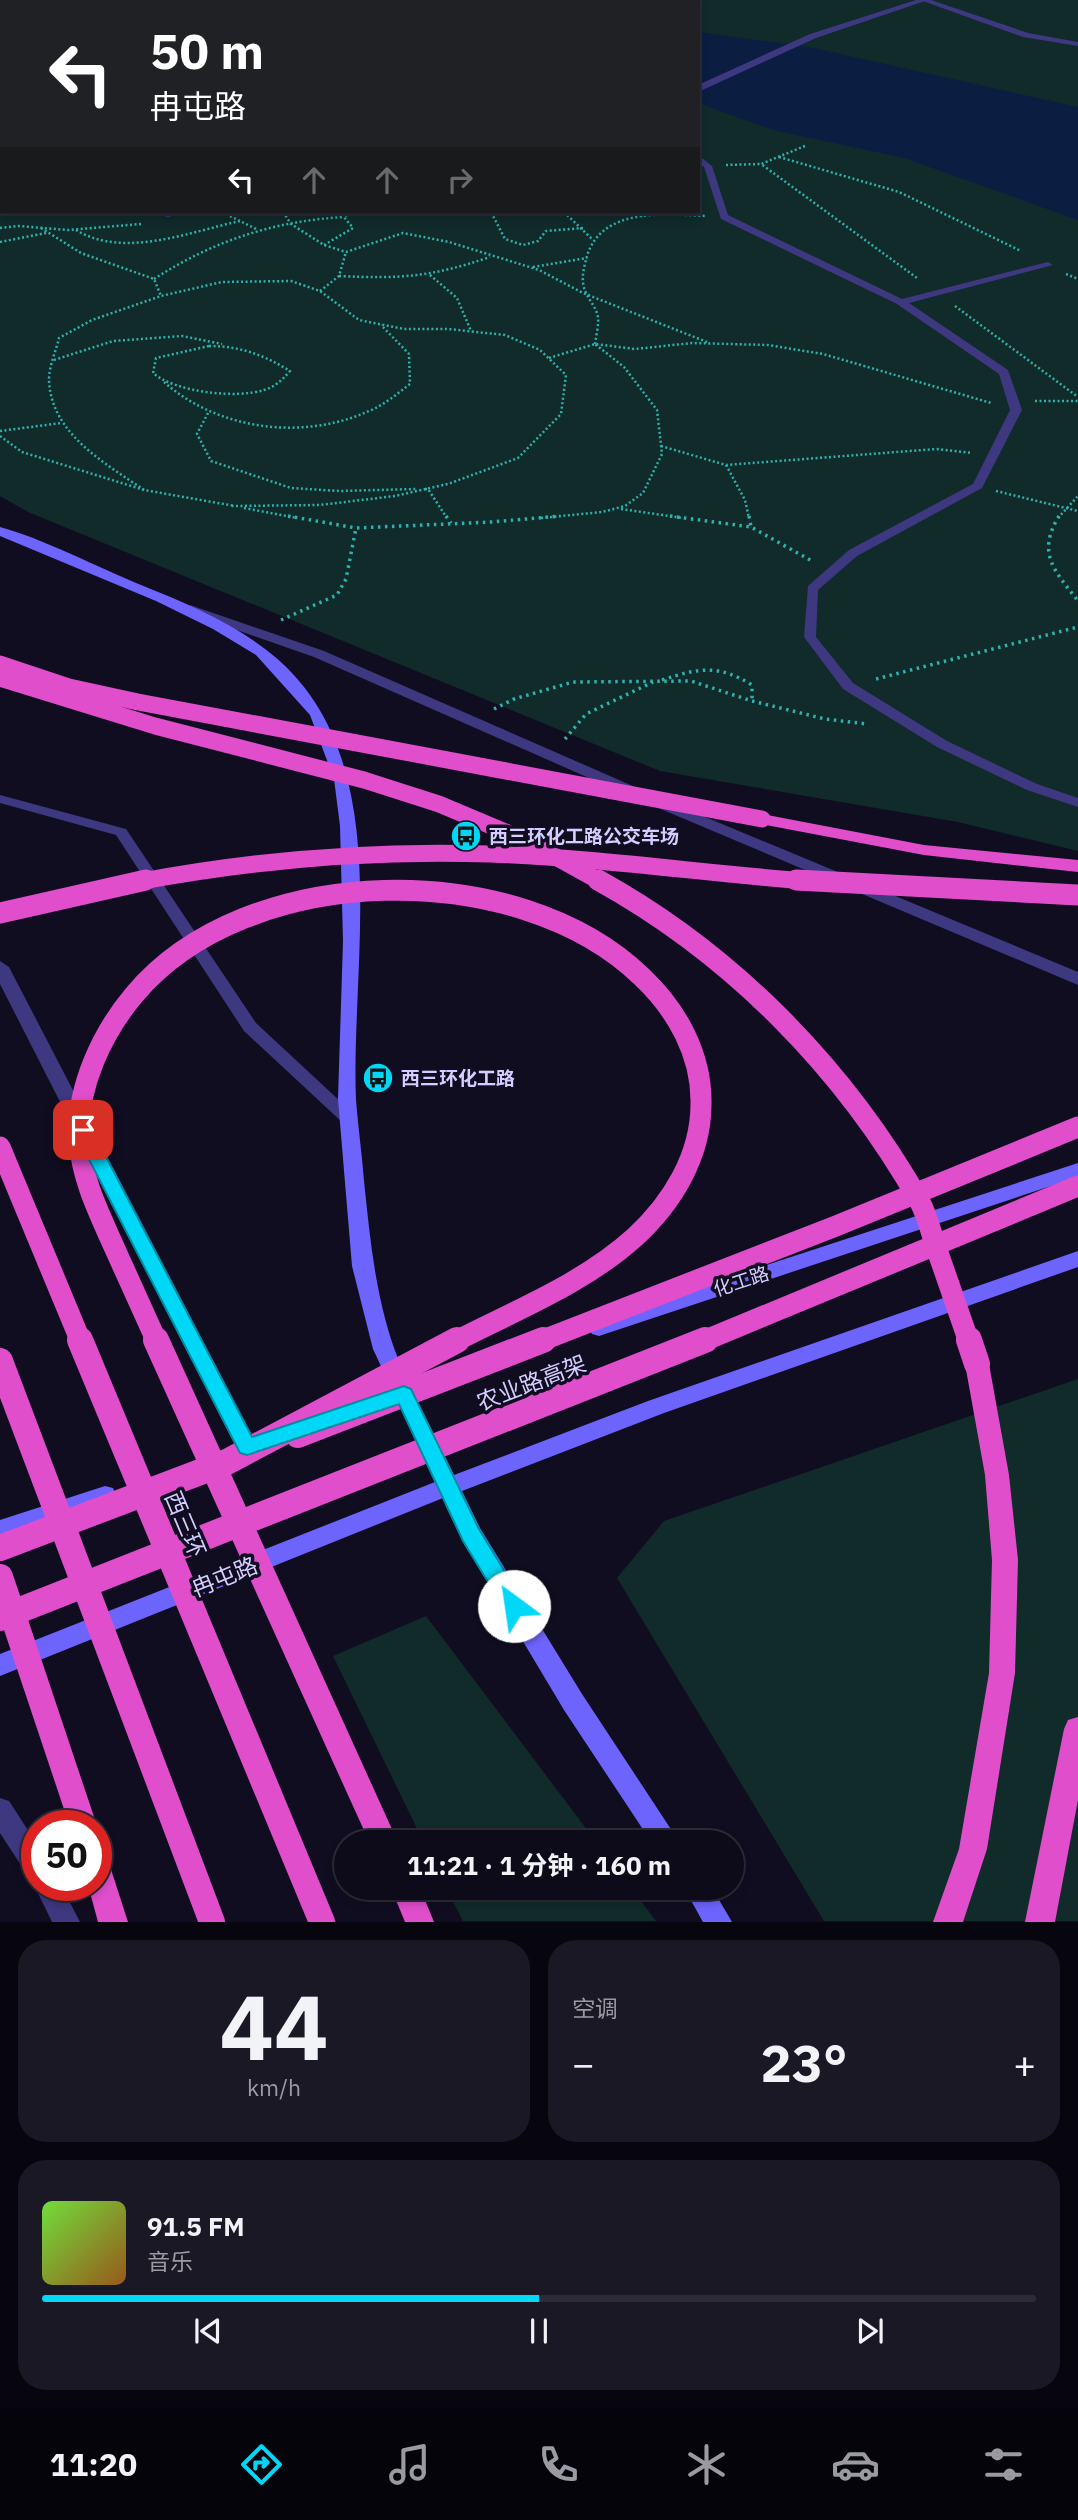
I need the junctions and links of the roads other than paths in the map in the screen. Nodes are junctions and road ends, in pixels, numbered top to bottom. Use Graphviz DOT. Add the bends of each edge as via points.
graph roads {
  1 [pos="924,0"];
  2 [pos="1078,44"];
  3 [pos="700,88"];
  4 [pos="703,162"];
  5 [pos="1048,265"];
  6 [pos="901,302"];
  7 [pos="0,531"];
  8 [pos="161,598"];
  9 [pos="0,664"];
  10 [pos="0,678"];
  11 [pos="0,799"];
  12 [pos="1078,803"];
  13 [pos="1078,866"];
  14 [pos="1078,895"];
  15 [pos="0,914"];
  16 [pos="0,967"];
  17 [pos="1078,979"];
  18 [pos="349,1119"];
  19 [pos="1078,1127"];
  20 [pos="0,1147"];
  21 [pos="1078,1170"];
  22 [pos="1078,1186"];
  23 [pos="1078,1259"];
  24 [pos="0,1360"];
  25 [pos="404,1394"];
  26 [pos="247,1447"];
  27 [pos="225,1463"];
  28 [pos="447,1487"];
  29 [pos="0,1530"];
  30 [pos="0,1548"];
  31 [pos="0,1577"];
  32 [pos="0,1618"];
  33 [pos="0,1665"];
  34 [pos="1078,1729"];
  35 [pos="0,1810"];
  36 [pos="78,1810"];
  37 [pos="378,1830"];
  38 [pos="658,1830"];
  39 [pos="21,1842"];
  40 [pos="410,1900"];
  41 [pos="705,1900"];
  42 [pos="56,1901"];
  43 [pos="107,1901"];
  44 [pos="67,1922"];
  45 [pos="113,1922"];
  46 [pos="212,1922"];
  47 [pos="322,1922"];
  48 [pos="420,1922"];
  49 [pos="719,1922"];
  50 [pos="948,1922"];
  51 [pos="1040,1922"];
  1 -- 2 [label="lane" via="1027,35"];
  1 -- 3 [label="street" via="813,36"];
  4 -- 6 [label="lane" via="724,217"];
  5 -- 6 [label="lane"];
  6 -- 12 [label="lane" via="1004,372 1014,405 978,486 853,553 812,589 810,637 848,686 899,718 953,750"];
  7 -- 8 [label="main road"];
  8 -- 17 [label="street" via="318,654"];
  8 -- 18 [label="main road" via="261,652 317,714 331,745 342,779 349,848"];
  9 -- 13 [label="highway, bridge" via="69,688 484,769 924,850"];
  10 -- 50 [label="highway, bridge" via="155,726 364,780 439,804 527,841 599,878 673,926 723,965 832,1074 921,1204 977,1364 997,1475 1005,1560 1002,1673 973,1849"];
  11 -- 18 [label="lane" via="121,832 250,1027"];
  14 -- 15 [label="highway, bridge" via="803,880 489,854 393,854 184,872 89,890"];
  16 -- 26 [label="street"];
  18 -- 25 [label="main road" via="362,1266 384,1349"];
  19 -- 27 [label="highway, 农业路高架, bridge" via="644,1302"];
  20 -- 47 [label="highway, 西三环, bridge"];
  21 -- 25 [label="main road, 化工路"];
  22 -- 32 [label="highway, 农业路高架, bridge" via="588,1388"];
  23 -- 28 [label="main road" via="656,1407"];
  24 -- 46 [label="highway, bridge"];
  25 -- 26 [label="main road"];
  25 -- 28 [label="main road"];
  26 -- 29 [label="main road"];
  27 -- 30 [label="highway, 农业路高架, bridge"];
  27 -- 37 [label="highway, bridge" via="543,1298 614,1256 655,1217 680,1183 701,1132 703,1097 694,1050 666,1003 635,969 591,937 529,911 467,896 414,890 333,895 225,925 182,950 134,993 111,1024 86,1083 79,1132 85,1182"];
  28 -- 33 [label="main road, 冉屯路"];
  28 -- 38 [label="main road" via="566,1690"];
  31 -- 36 [label="highway, bridge"];
  34 -- 51 [label="highway"];
  35 -- 39 [label="street"];
  40 -- 48 [label="highway"];
  41 -- 49 [label="main road"];
  42 -- 44 [label="street"];
  43 -- 45 [label="highway"];
}
